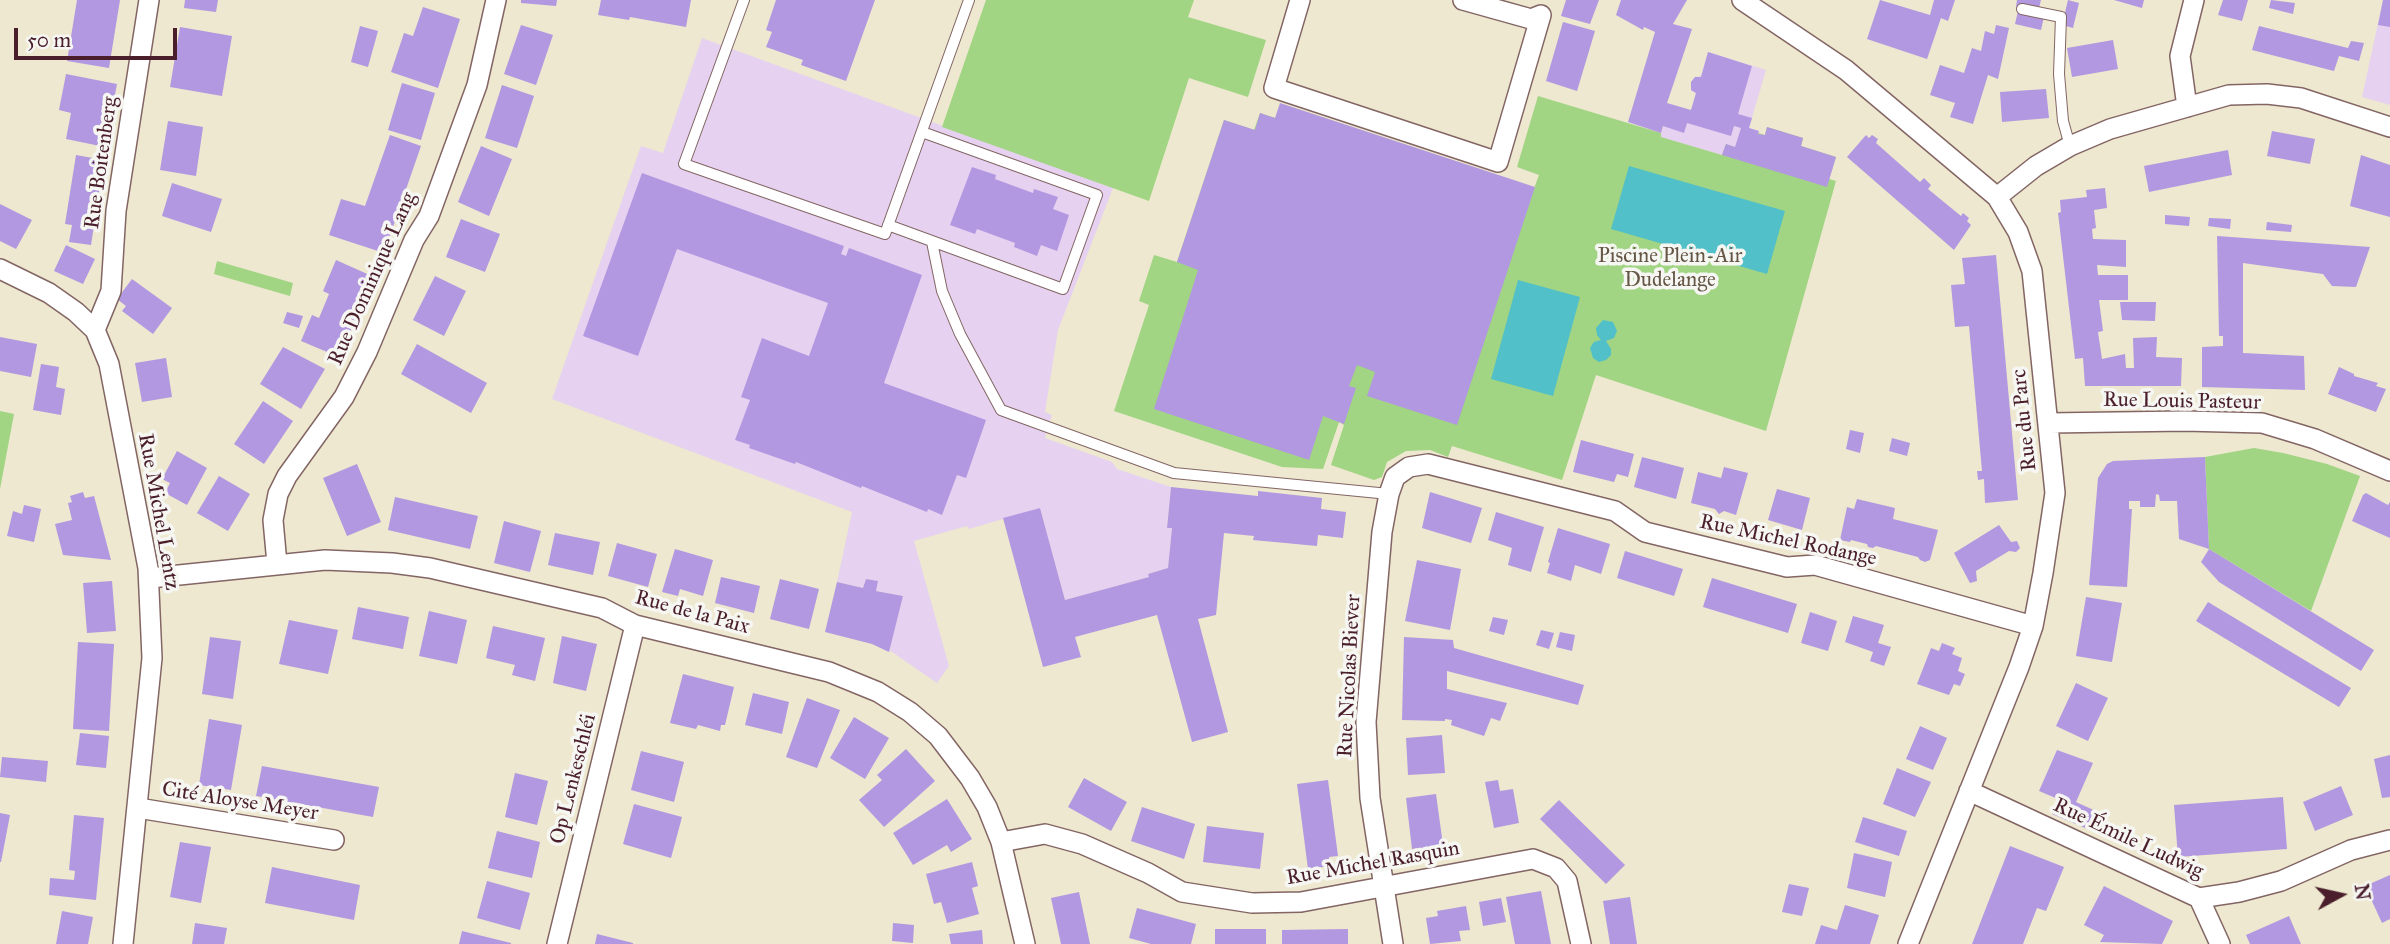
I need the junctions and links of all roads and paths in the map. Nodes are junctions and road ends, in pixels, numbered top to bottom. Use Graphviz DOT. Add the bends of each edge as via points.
graph roads {
  1 [pos="149,0"];
  2 [pos="496,0"];
  3 [pos="744,0"];
  4 [pos="969,0"];
  5 [pos="1300,0"];
  6 [pos="1463,0"];
  7 [pos="1742,0"];
  8 [pos="2194,0"];
  9 [pos="1543,8"];
  10 [pos="2022,9"];
  11 [pos="2187,107"];
  12 [pos="2390,127"];
  13 [pos="922,132"];
  14 [pos="2070,146"];
  15 [pos="1997,197"];
  16 [pos="888,225"];
  17 [pos="932,242"];
  18 [pos="0,269"];
  19 [pos="95,330"];
  20 [pos="2049,423"];
  21 [pos="2390,471"];
  22 [pos="1389,494"];
  23 [pos="277,564"];
  24 [pos="150,578"];
  25 [pos="635,625"];
  26 [pos="2033,626"];
  27 [pos="1969,791"];
  28 [pos="138,808"];
  29 [pos="334,840"];
  30 [pos="2390,840"];
  31 [pos="1001,842"];
  32 [pos="1383,887"];
  33 [pos="2199,898"];
  34 [pos="123,944"];
  35 [pos="557,944"];
  36 [pos="1025,944"];
  37 [pos="1393,944"];
  38 [pos="1581,944"];
  39 [pos="1909,944"];
  40 [pos="2220,944"];
  1 -- 19 [label="street, Rue Boitenberg" via="116,211 111,291"];
  2 -- 23 [label="street, Rue Dominique Lang" via="477,85 429,216 344,397 278,494 272,520"];
  3 -- 16 [label="lane" via="684,164 885,234"];
  4 -- 13 [label="lane"];
  5 -- 9 [label="street" via="1274,88 1498,162"];
  6 -- 9 [label="street" via="1531,19"];
  7 -- 15 [label="street, Rue du Parc" via="1846,70"];
  8 -- 11 [label="street" via="2180,55"];
  10 -- 14 [label="lane" via="2061,17 2059,74"];
  11 -- 12 [label="street" via="2229,95 2267,94 2301,98"];
  11 -- 14 [label="street"];
  13 -- 16 [label="lane"];
  13 -- 17 [label="lane" via="1097,195 1063,289"];
  14 -- 15 [label="street"];
  15 -- 20 [label="street, Rue du Parc" via="2018,233 2032,271"];
  16 -- 17 [label="lane"];
  17 -- 22 [label="lane" via="951,313 1001,410 1174,473"];
  18 -- 19 [label="street, Rue Michel Lentz" via="49,293"];
  19 -- 24 [label="street, Rue Michel Lentz" via="109,364"];
  20 -- 21 [label="street, Rue Louis Pasteur" via="2262,423 2315,439"];
  20 -- 26 [label="street, Rue du Parc" via="2054,511"];
  22 -- 26 [label="street, Rue Michel Rodange" via="1395,477 1409,467 1428,464 1615,511 1645,532 1787,567 1821,567"];
  22 -- 32 [label="street, Rue Nicolas Biever" via="1366,722 1370,798"];
  23 -- 24 [label="street, Rue de la Paix"];
  23 -- 25 [label="street, Rue de la Paix" via="325,560 430,568 602,608"];
  24 -- 28 [label="street, Rue Michel Lentz" via="152,658"];
  25 -- 31 [label="street, Rue de la Paix" via="829,671 878,692 938,736 970,778"];
  25 -- 35 [label="street, Op Lenkeschléi"];
  26 -- 27 [label="street, Rue du Parc"];
  27 -- 33 [label="street, Rue Émile Ludwig"];
  27 -- 39 [label="street, Rue du Parc"];
  28 -- 29 [label="street, Cité Aloyse Meyer"];
  28 -- 34 [label="street, Rue Michel Lentz"];
  30 -- 33 [label="street, Rue Émile Ludwig" via="2351,850 2281,881"];
  31 -- 32 [label="street, Rue Michel Rasquin" via="1045,834 1082,844 1182,892 1252,903 1301,902"];
  31 -- 36 [label="street, Rue de la Paix"];
  32 -- 37 [label="street, Rue Nicolas Biever"];
  32 -- 38 [label="street, Rue Michel Rasquin" via="1533,859 1556,867 1567,881"];
  33 -- 40 [label="street"];
}
